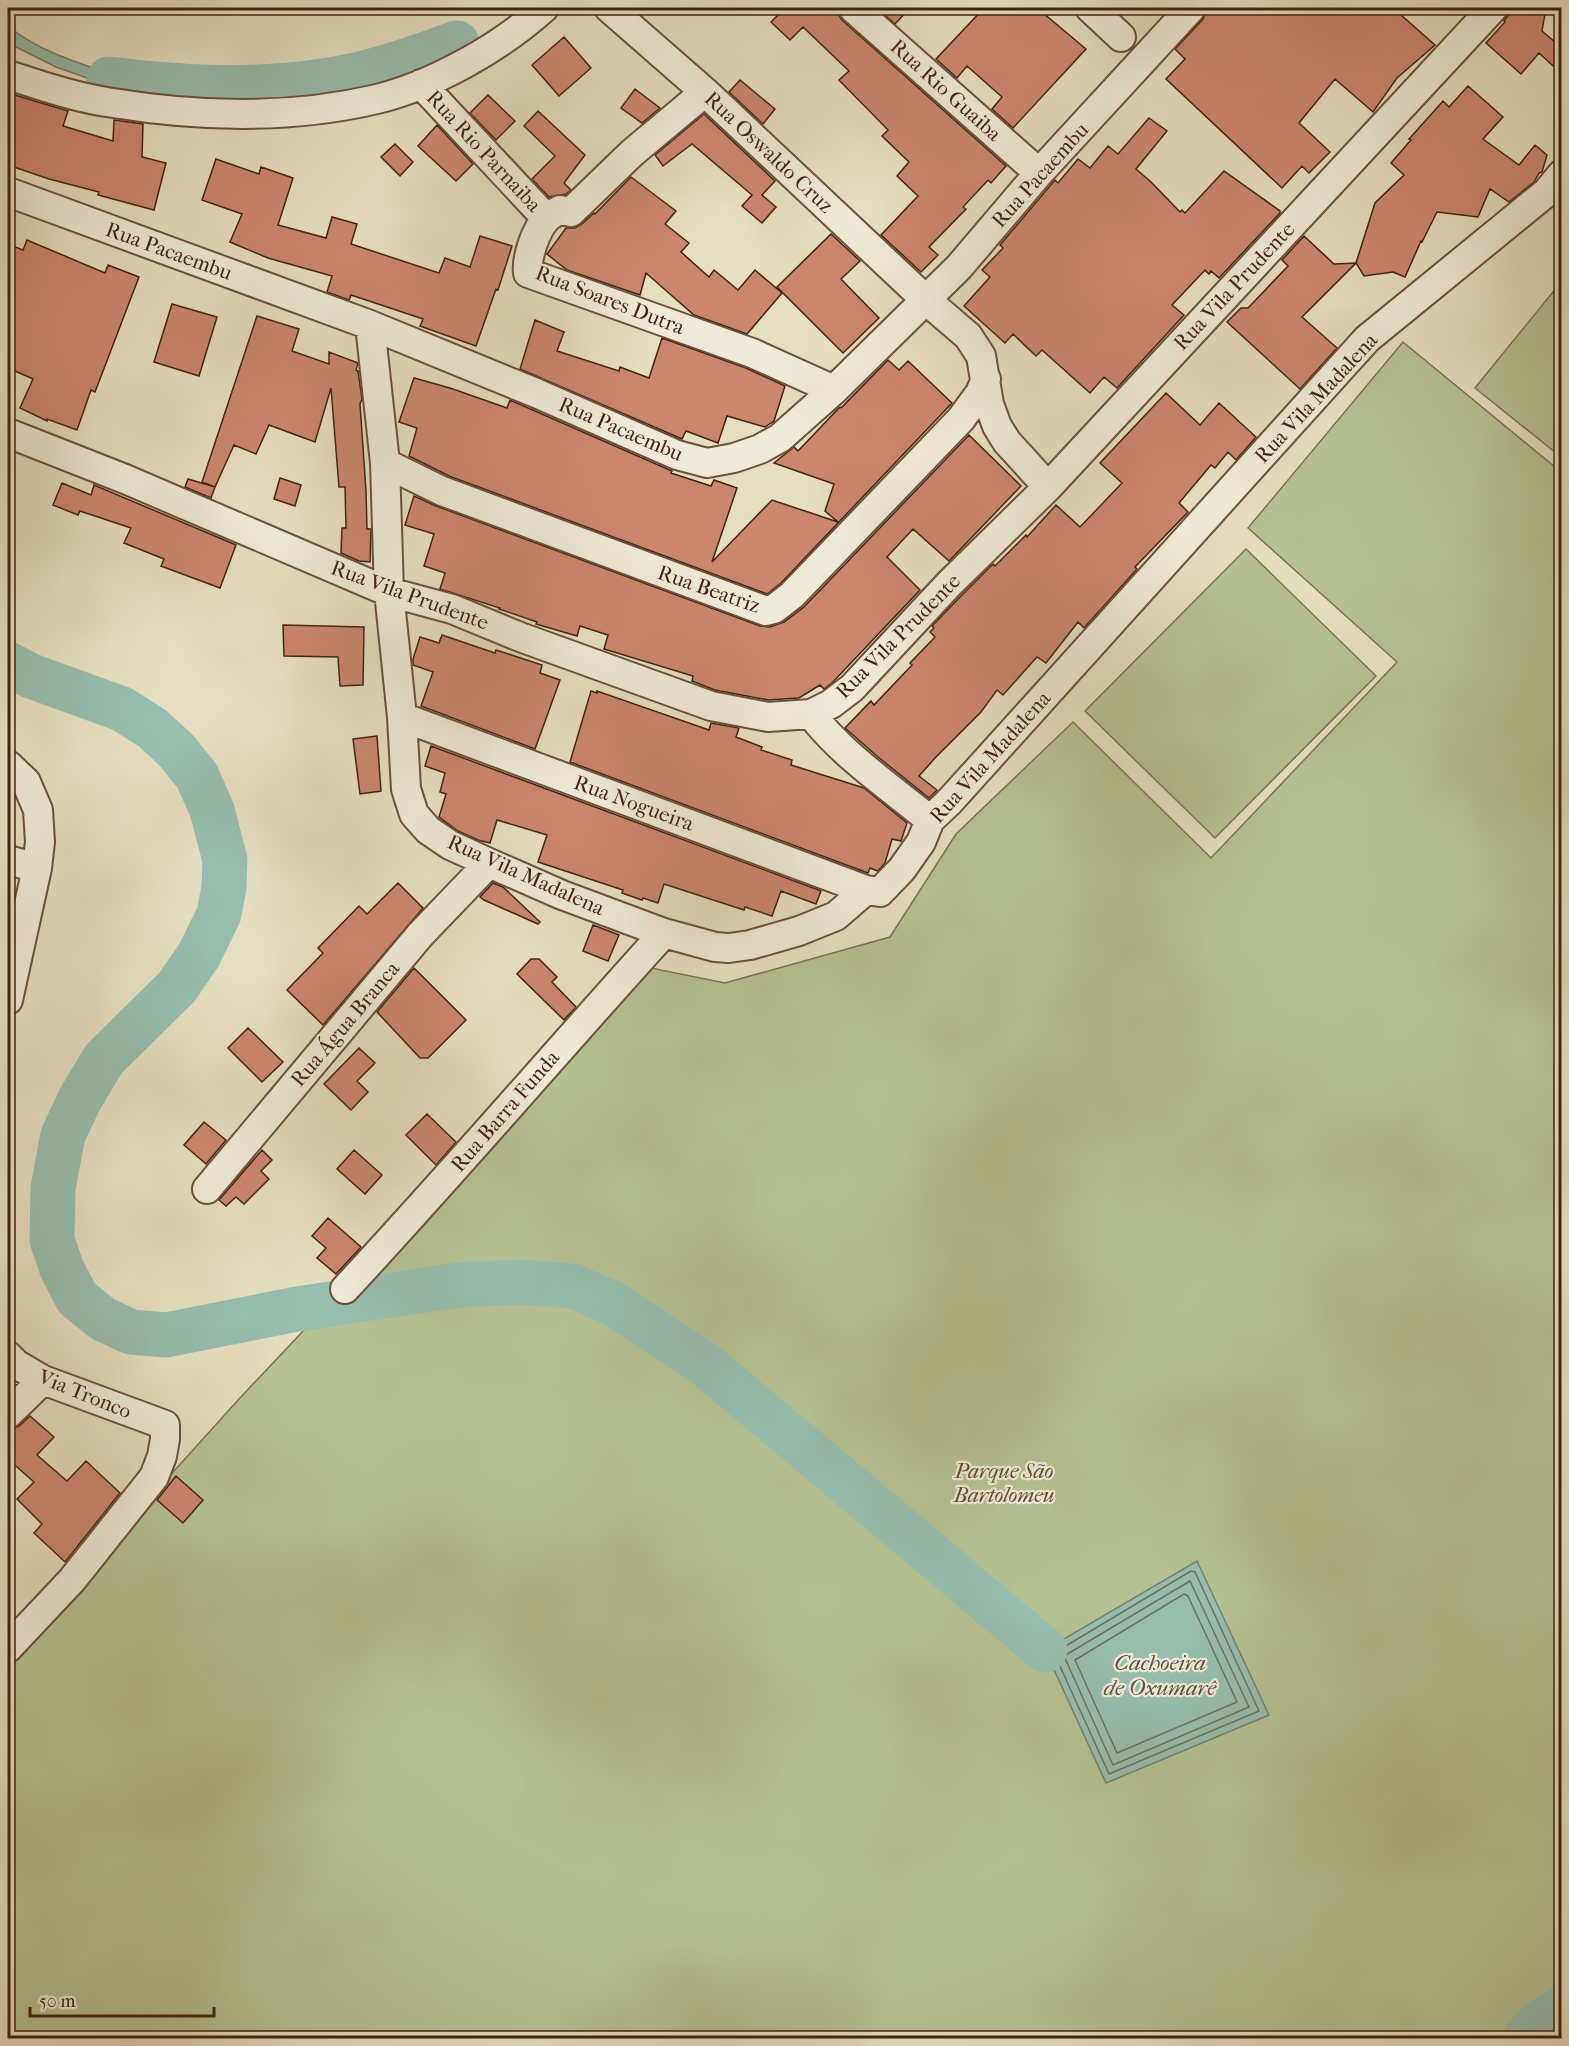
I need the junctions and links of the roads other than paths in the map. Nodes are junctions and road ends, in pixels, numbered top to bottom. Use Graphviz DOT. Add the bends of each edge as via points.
graph roads {
  1 [pos="544,8"];
  2 [pos="609,8"];
  3 [pos="853,8"];
  4 [pos="1090,8"];
  5 [pos="1191,8"];
  6 [pos="1493,8"];
  7 [pos="1121,37"];
  8 [pos="8,75"];
  9 [pos="421,84"];
  10 [pos="705,92"];
  11 [pos="1039,174"];
  12 [pos="1562,174"];
  13 [pos="8,192"];
  14 [pos="546,218"];
  15 [pos="926,300"];
  16 [pos="370,325"];
  17 [pos="986,378"];
  18 [pos="834,390"];
  19 [pos="8,433"];
  20 [pos="385,463"];
  21 [pos="1048,487"];
  22 [pos="389,592"];
  23 [pos="811,714"];
  24 [pos="402,717"];
  25 [pos="8,765"];
  26 [pos="930,820"];
  27 [pos="8,860"];
  28 [pos="489,863"];
  29 [pos="38,868"];
  30 [pos="866,890"];
  31 [pos="664,933"];
  32 [pos="8,1000"];
  33 [pos="207,1189"];
  34 [pos="345,1288"];
  35 [pos="8,1356"];
  36 [pos="43,1380"];
  37 [pos="8,1414"];
  38 [pos="8,1648"];
  1 -- 9 [label="street" via="480,56"];
  2 -- 10 [label="street, Rua Oswaldo Cruz"];
  3 -- 11 [label="street, Rua Rio Guaiba"];
  4 -- 7 [label="street"];
  5 -- 11 [label="street, Rua Pacaembu"];
  6 -- 21 [label="street, Rua Vila Prudente"];
  8 -- 9 [label="street" via="112,103 181,111 261,113 333,108 379,99"];
  9 -- 14 [label="street, Rua Rio Parnaiba"];
  10 -- 14 [label="street" via="632,153 572,212 560,210"];
  10 -- 15 [label="street, Rua Oswaldo Cruz"];
  11 -- 15 [label="street, Rua Pacaembu"];
  12 -- 26 [label="street, Rua Vila Madalena" via="1547,192 1367,339"];
  13 -- 16 [label="street, Rua Pacaembu"];
  14 -- 18 [label="street, Rua Soares Dutra" via="527,259 528,273 752,353"];
  15 -- 17 [label="street" via="968,336 981,356"];
  15 -- 18 [label="street, Rua Pacaembu"];
  16 -- 18 [label="street, Rua Pacaembu" via="677,455 707,462 734,458 780,438"];
  16 -- 20 [label="street, Rua Vila Madalena"];
  17 -- 20 [label="street, Rua Beatriz" via="973,404 946,436 792,595 766,611 442,492"];
  17 -- 21 [label="street" via="997,426"];
  19 -- 22 [label="street, Rua Vila Prudente"];
  20 -- 22 [label="street, Rua Vila Madalena"];
  21 -- 23 [label="street, Rua Vila Prudente" via="949,584 852,688"];
  22 -- 23 [label="street, Rua Vila Prudente" via="453,609 711,706 768,717"];
  22 -- 24 [label="street, Rua Vila Madalena"];
  23 -- 26 [label="street" via="855,759"];
  24 -- 28 [label="street, Rua Vila Madalena" via="406,789 414,814 450,845"];
  24 -- 30 [label="street, Rua Nogueira"];
  25 -- 29 [label="street" via="26,782 38,810"];
  26 -- 30 [label="street, Rua Vila Madalena" via="921,842 902,869 880,891"];
  27 -- 29 [label="street"];
  28 -- 31 [label="street, Rua Vila Madalena"];
  28 -- 33 [label="street, Rua Água Branca" via="420,935"];
  29 -- 32 [label="street"];
  30 -- 31 [label="street, Rua Vila Madalena" via="836,916 750,945 715,947"];
  31 -- 34 [label="street, Rua Barra Funda"];
  35 -- 36 [label="street, Via Tronco"];
  36 -- 37 [label="street"];
  36 -- 38 [label="street, Via Tronco" via="165,1425 165,1439 154,1477 72,1580"];
}
